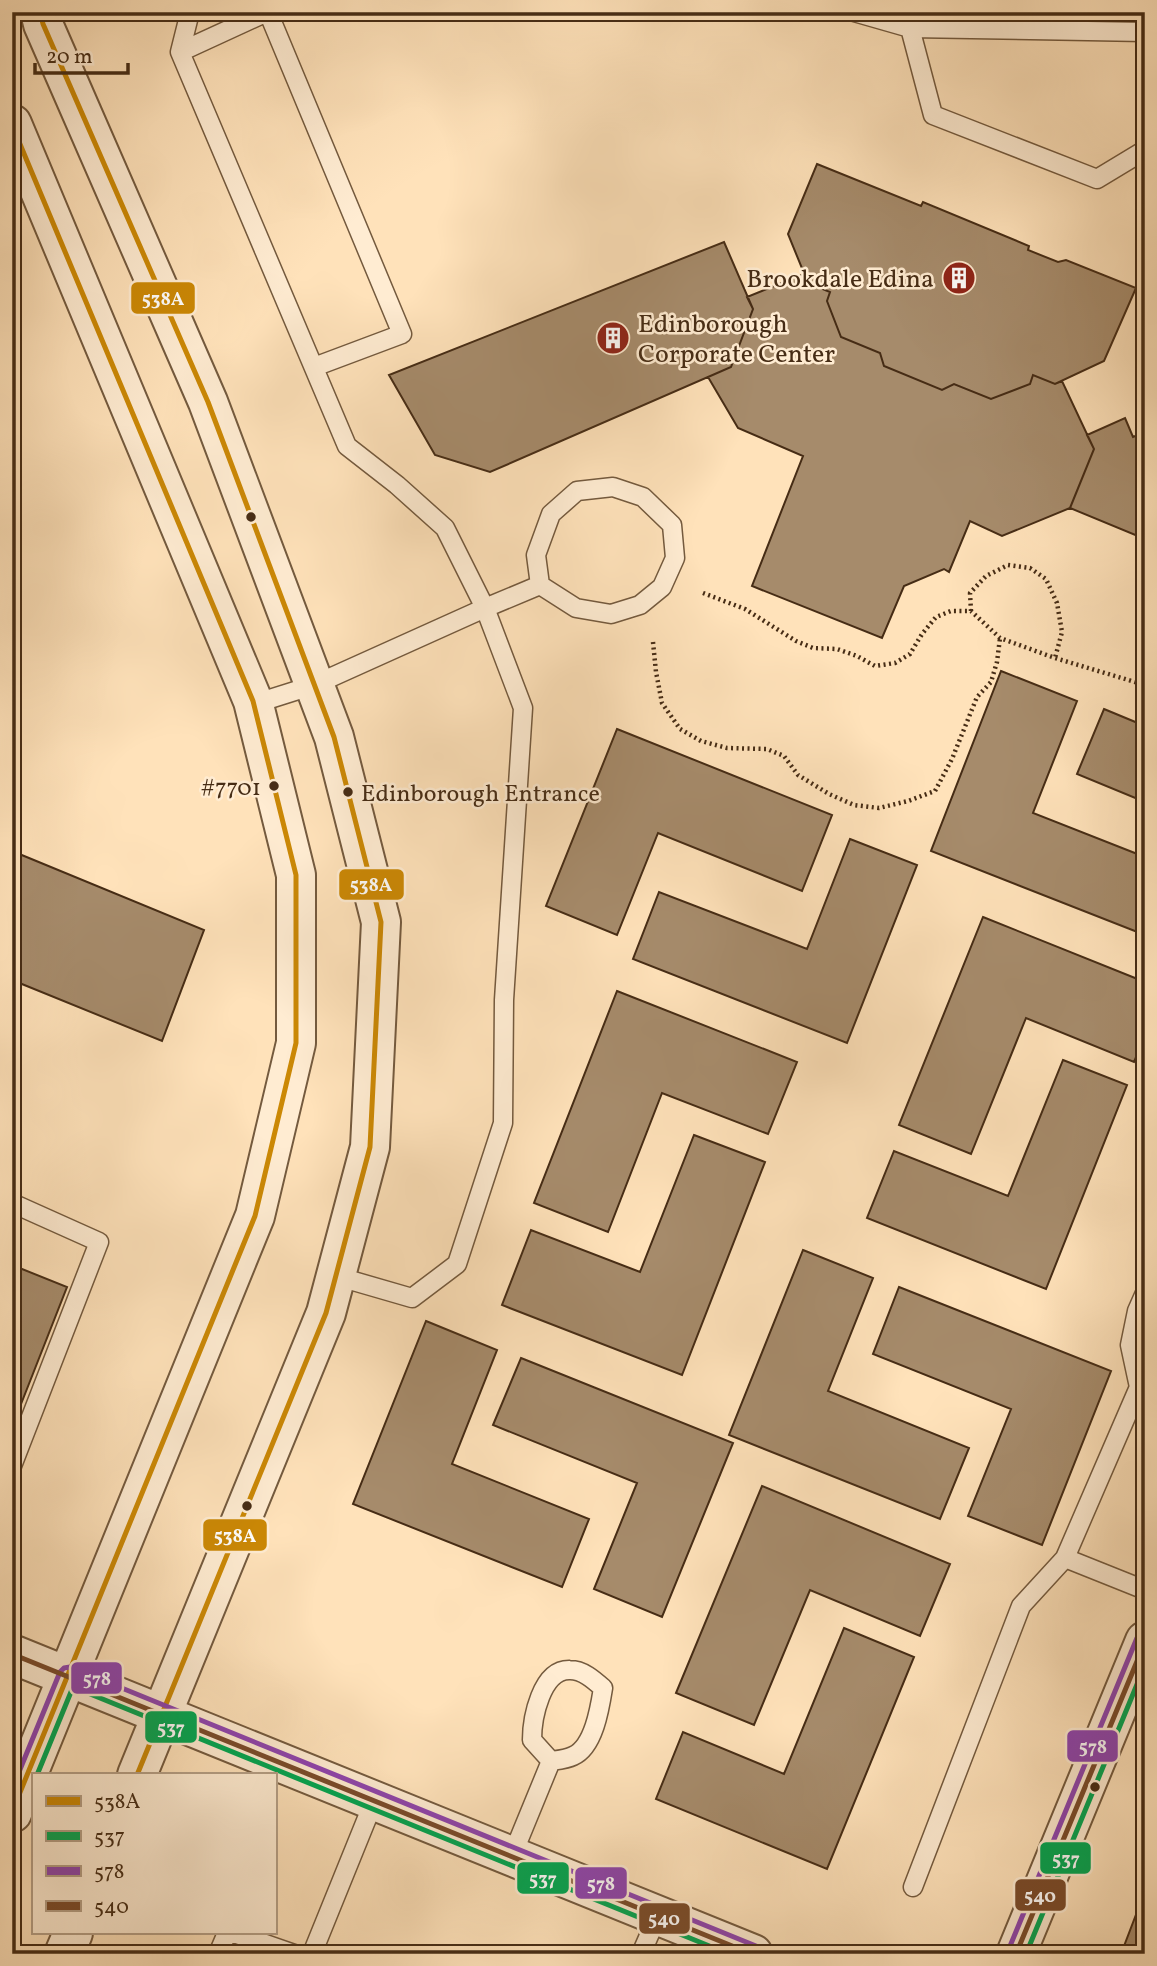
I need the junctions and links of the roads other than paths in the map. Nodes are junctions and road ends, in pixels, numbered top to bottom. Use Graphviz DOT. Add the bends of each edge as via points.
graph roads {
  1 [pos="40,12"];
  2 [pos="190,12"];
  3 [pos="268,12"];
  4 [pos="854,12"];
  5 [pos="910,28"];
  6 [pos="1145,33"];
  7 [pos="180,52"];
  8 [pos="12,124"];
  9 [pos="1145,150"];
  10 [pos="314,367"];
  11 [pos="540,585"];
  12 [pos="485,608"];
  13 [pos="314,685"];
  14 [pos="254,704"];
  15 [pos="12,1203"];
  16 [pos="336,1276"];
  17 [pos="1145,1293"];
  18 [pos="12,1466"];
  19 [pos="1065,1558"];
  20 [pos="1145,1590"];
  21 [pos="1145,1641"];
  22 [pos="12,1654"];
  23 [pos="68,1676"];
  24 [pos="162,1714"];
  25 [pos="551,1761"];
  26 [pos="138,1773"];
  27 [pos="374,1801"];
  28 [pos="12,1813"];
  29 [pos="512,1856"];
  30 [pos="913,1887"];
  31 [pos="658,1915"];
  32 [pos="73,1934"];
  33 [pos="227,1934"];
  34 [pos="237,1934"];
  35 [pos="64,1954"];
  36 [pos="218,1954"];
  37 [pos="294,1954"];
  38 [pos="312,1954"];
  39 [pos="640,1954"];
  40 [pos="753,1954"];
  41 [pos="1016,1954"];
  1 -- 13 [label="street" via="208,402"];
  2 -- 7 [label="lane"];
  3 -- 7 [label="lane"];
  3 -- 10 [label="lane" via="402,334"];
  4 -- 5 [label="lane"];
  5 -- 6 [label="lane"];
  5 -- 9 [label="lane" via="933,115 1097,179"];
  7 -- 10 [label="lane"];
  8 -- 14 [label="street"];
  10 -- 12 [label="lane" via="347,446 445,528"];
  11 -- 11 [label="lane" via="576,608 611,614 640,605 662,587 675,558 672,525 643,497 613,486 577,491 551,514 536,555"];
  11 -- 12 [label="lane"];
  12 -- 13 [label="lane"];
  12 -- 16 [label="lane" via="523,708 503,1000 503,1123 457,1264 412,1298"];
  13 -- 14 [label="lane"];
  13 -- 16 [label="street" via="334,737 380,922 370,1147"];
  14 -- 23 [label="street" via="296,875 296,1042 256,1216"];
  15 -- 18 [label="lane" via="99,1241"];
  16 -- 24 [label="street" via="326,1313"];
  17 -- 19 [label="lane" via="1130,1345 1139,1387"];
  19 -- 20 [label="lane"];
  19 -- 30 [label="lane" via="1021,1606"];
  21 -- 41 [label="street"];
  22 -- 23 [label="street"];
  23 -- 24 [label="street"];
  23 -- 28 [label="street"];
  24 -- 26 [label="street"];
  24 -- 27 [label="street"];
  25 -- 25 [label="lane" via="575,1756 588,1742 603,1688 589,1676 569,1670 555,1674 541,1693 532,1721 532,1740"];
  25 -- 29 [label="lane"];
  27 -- 29 [label="street"];
  27 -- 38 [label="lane"];
  29 -- 31 [label="street"];
  31 -- 39 [label="lane"];
  31 -- 40 [label="street"];
  32 -- 35 [label="street"];
  33 -- 36 [label="lane"];
  34 -- 37 [label="lane"];
}
